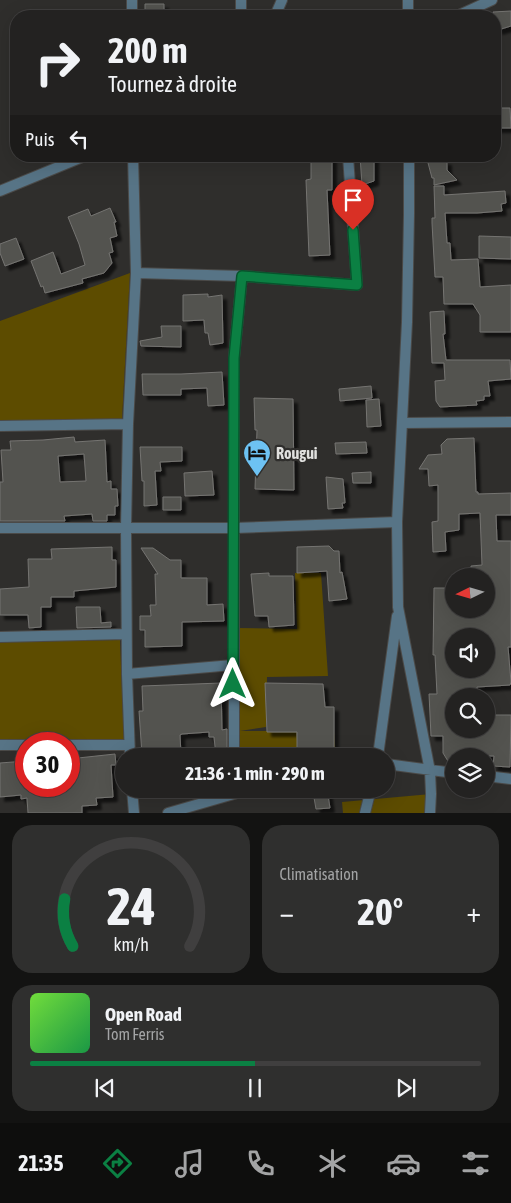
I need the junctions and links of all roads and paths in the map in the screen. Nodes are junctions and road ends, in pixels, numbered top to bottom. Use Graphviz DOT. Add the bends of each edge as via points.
graph roads {
  1 [pos="492,0"];
  2 [pos="470,10"];
  3 [pos="70,162"];
  4 [pos="133,162"];
  5 [pos="348,162"];
  6 [pos="409,162"];
  7 [pos="0,191"];
  8 [pos="136,273"];
  9 [pos="242,276"];
  10 [pos="511,422"];
  11 [pos="402,423"];
  12 [pos="128,424"];
  13 [pos="0,426"];
  14 [pos="397,522"];
  15 [pos="0,528"];
  16 [pos="126,528"];
  17 [pos="234,528"];
  18 [pos="398,607"];
  19 [pos="126,634"];
  20 [pos="0,637"];
  21 [pos="233,666"];
  22 [pos="127,674"];
  23 [pos="0,745"];
  24 [pos="15,745"];
  25 [pos="80,745"];
  26 [pos="129,745"];
  27 [pos="129,748"];
  28 [pos="234,748"];
  29 [pos="379,748"];
  30 [pos="395,765"];
  31 [pos="430,771"];
  32 [pos="445,772"];
  33 [pos="495,777"];
  34 [pos="511,779"];
  35 [pos="133,798"];
  36 [pos="213,798"];
  37 [pos="368,798"];
  38 [pos="134,813"];
  39 [pos="168,813"];
  40 [pos="365,813"];
  41 [pos="430,813"];
  1 -- 2 [label="street"];
  3 -- 7 [label="street"];
  4 -- 8 [label="street"];
  5 -- 9 [label="street" via="357,285"];
  6 -- 11 [label="street"];
  8 -- 9 [label="street"];
  8 -- 12 [label="street"];
  9 -- 17 [label="street" via="234,358"];
  10 -- 11 [label="street"];
  11 -- 14 [label="street"];
  12 -- 13 [label="street"];
  12 -- 16 [label="street"];
  14 -- 17 [label="street"];
  14 -- 18 [label="street"];
  15 -- 16 [label="street"];
  16 -- 17 [label="street"];
  16 -- 19 [label="street"];
  17 -- 21 [label="street"];
  18 -- 29 [label="street"];
  18 -- 31 [label="street"];
  19 -- 20 [label="street"];
  19 -- 22 [label="street"];
  21 -- 22 [label="street"];
  21 -- 28 [label="street"];
  22 -- 26 [label="street"];
  23 -- 24 [label="street"];
  25 -- 26 [label="street"];
  26 -- 27 [label="street"];
  30 -- 31 [label="street"];
  31 -- 32 [label="street"];
  31 -- 41 [label="street"];
  33 -- 34 [label="street"];
  35 -- 38 [label="street"];
  36 -- 39 [label="street"];
  37 -- 40 [label="street"];
}
